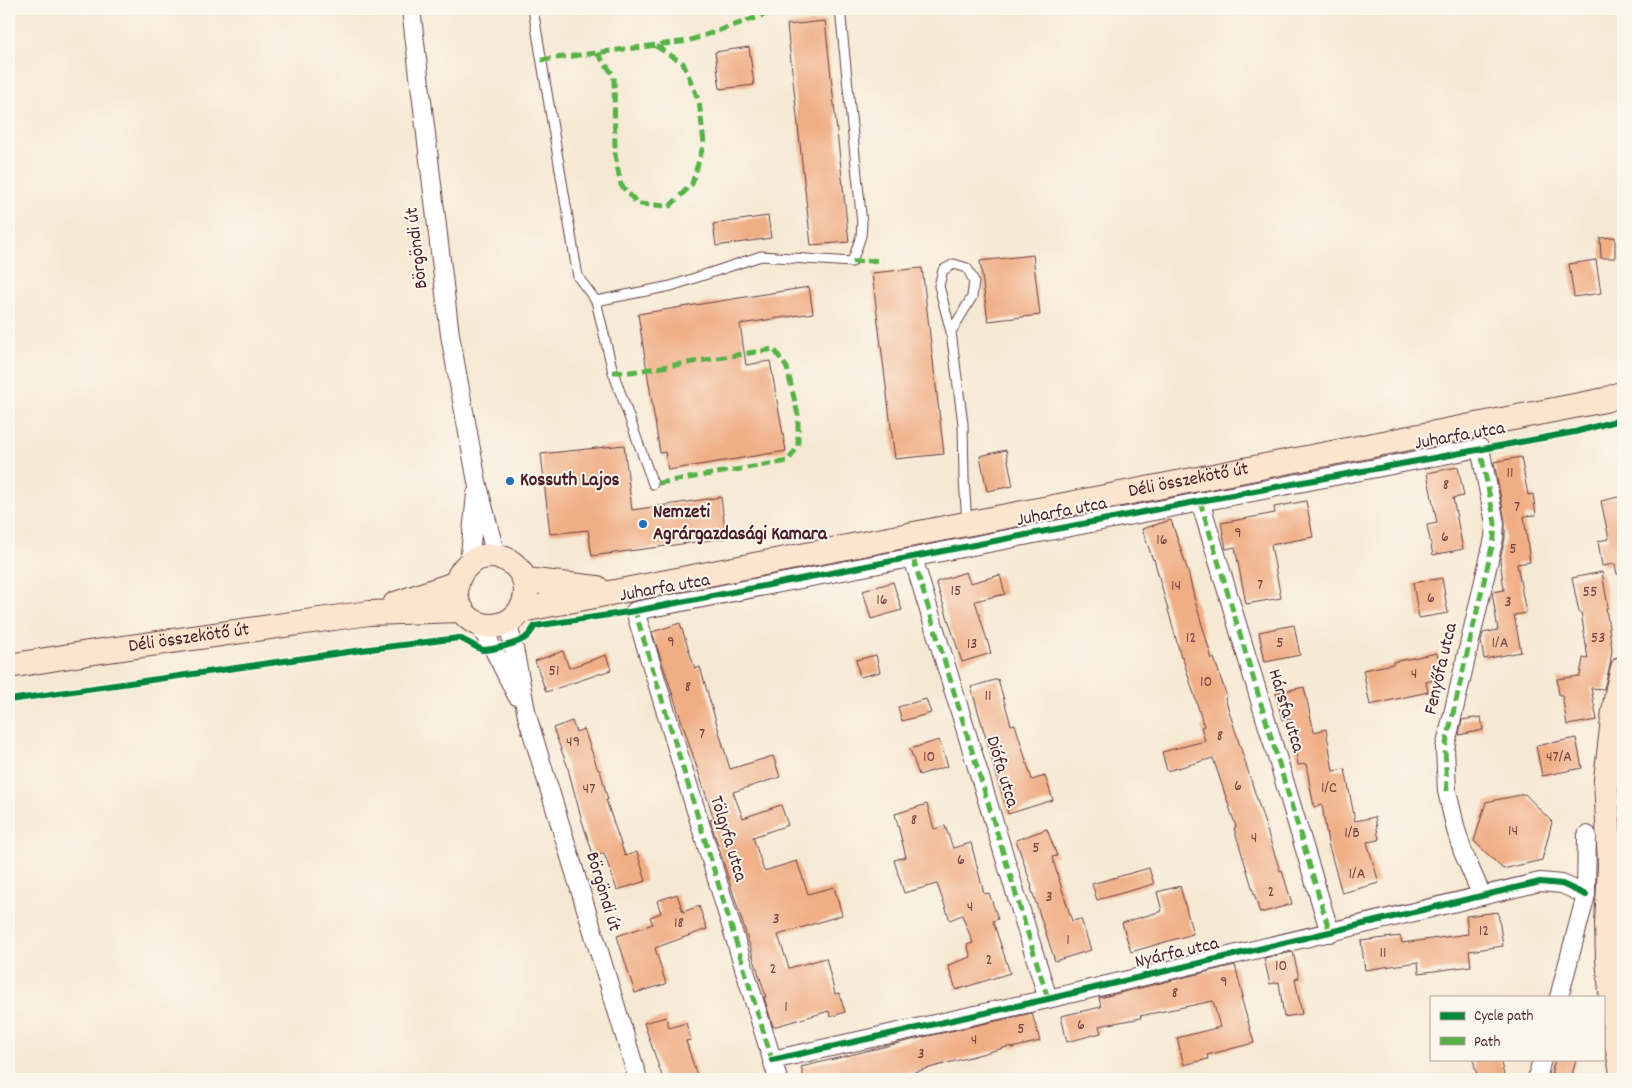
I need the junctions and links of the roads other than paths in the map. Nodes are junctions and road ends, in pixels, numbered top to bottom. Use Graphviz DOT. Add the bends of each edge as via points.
graph roads {
  1 [pos="411,9"];
  2 [pos="533,9"];
  3 [pos="840,9"];
  4 [pos="596,301"];
  5 [pos="951,332"];
  6 [pos="1617,398"];
  7 [pos="1480,448"];
  8 [pos="477,482"];
  9 [pos="652,484"];
  10 [pos="1200,502"];
  11 [pos="967,524"];
  12 [pos="496,556"];
  13 [pos="913,558"];
  14 [pos="463,574"];
  15 [pos="526,580"];
  16 [pos="623,590"];
  17 [pos="635,610"];
  18 [pos="369,613"];
  19 [pos="515,616"];
  20 [pos="470,617"];
  21 [pos="9,666"];
  22 [pos="1623,668"];
  23 [pos="527,716"];
  24 [pos="1587,835"];
  25 [pos="1586,895"];
  26 [pos="1482,896"];
  27 [pos="1330,933"];
  28 [pos="1559,996"];
  29 [pos="1048,999"];
  30 [pos="772,1060"];
  31 [pos="1542,1060"];
  32 [pos="638,1079"];
  33 [pos="778,1079"];
  34 [pos="1537,1079"];
  35 [pos="1622,1079"];
  1 -- 8 [label="street, Börgöndi út" via="450,336"];
  2 -- 4 [label="lane" via="578,277"];
  3 -- 4 [label="lane" via="862,224 852,262 761,256 671,286"];
  4 -- 9 [label="lane" via="613,372"];
  5 -- 5 [label="lane" via="939,286 944,270 954,264 967,268 974,281 972,297"];
  5 -- 11 [label="lane" via="963,424"];
  6 -- 11 [label="main road, Déli összekötő út"];
  7 -- 10 [label="street, Juharfa utca"];
  7 -- 26 [label="street, Fenyőfa utca" via="1495,523 1494,538 1445,748 1448,791 1456,830"];
  8 -- 12 [label="street, Börgöndi út"];
  8 -- 14 [label="street, Börgöndi út"];
  10 -- 13 [label="street, Juharfa utca"];
  10 -- 27 [label="street, Hársfa utca"];
  11 -- 16 [label="main road, Déli összekötő út"];
  12 -- 14 [label="main road" via="477,559"];
  12 -- 15 [label="main road" via="514,564"];
  13 -- 17 [label="street, Juharfa utca"];
  13 -- 29 [label="street, Diófa utca"];
  14 -- 18 [label="main road, Déli összekötő út"];
  14 -- 20 [label="main road" via="456,592"];
  15 -- 16 [label="main road, Déli összekötő út"];
  15 -- 19 [label="main road" via="527,596"];
  16 -- 19 [label="main road, Déli összekötő út"];
  17 -- 30 [label="street, Tölgyfa utca"];
  18 -- 20 [label="main road, Déli összekötő út"];
  18 -- 21 [label="main road, Déli összekötő út"];
  19 -- 20 [label="main road" via="493,626"];
  19 -- 23 [label="street, Börgöndi út" via="513,644"];
  20 -- 23 [label="street, Börgöndi út" via="493,648"];
  22 -- 35 [label="main road" via="1606,779 1610,865 1608,959"];
  23 -- 32 [label="street, Börgöndi út"];
  24 -- 25 [label="street"];
  25 -- 26 [label="street, Nyárfa utca" via="1562,884 1540,882"];
  25 -- 28 [label="street"];
  26 -- 27 [label="street, Nyárfa utca"];
  27 -- 29 [label="street, Nyárfa utca"];
  29 -- 30 [label="street, Nyárfa utca"];
  30 -- 33 [label="street, Tölgyfa utca"];
  31 -- 34 [label="street"];
}
